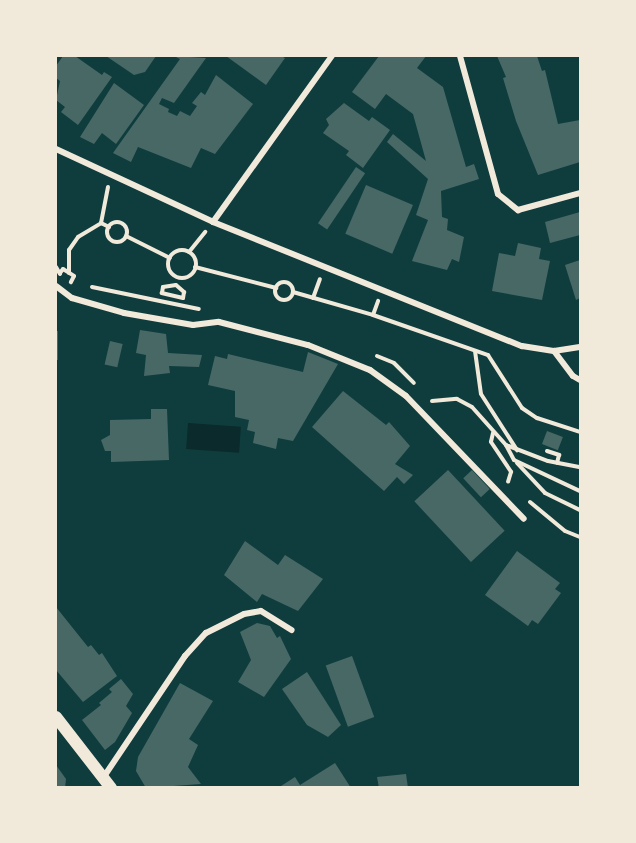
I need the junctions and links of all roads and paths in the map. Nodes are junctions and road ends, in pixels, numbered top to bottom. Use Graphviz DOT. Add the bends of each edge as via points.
graph roads {
  1 [pos="332,56"];
  2 [pos="460,56"];
  3 [pos="56,149"];
  4 [pos="111,174"];
  5 [pos="580,193"];
  6 [pos="213,222"];
  7 [pos="101,223"];
  8 [pos="109,227"];
  9 [pos="126,236"];
  10 [pos="189,252"];
  11 [pos="170,258"];
  12 [pos="56,267"];
  13 [pos="195,267"];
  14 [pos="69,273"];
  15 [pos="60,274"];
  16 [pos="178,277"];
  17 [pos="71,282"];
  18 [pos="80,284"];
  19 [pos="176,285"];
  20 [pos="56,286"];
  21 [pos="88,286"];
  22 [pos="276,288"];
  23 [pos="293,292"];
  24 [pos="174,296"];
  25 [pos="172,303"];
  26 [pos="204,310"];
  27 [pos="580,347"];
  28 [pos="474,351"];
  29 [pos="554,351"];
  30 [pos="366,353"];
  31 [pos="580,380"];
  32 [pos="419,387"];
  33 [pos="425,394"];
  34 [pos="432,401"];
  35 [pos="439,409"];
  36 [pos="493,432"];
  37 [pos="580,432"];
  38 [pos="506,444"];
  39 [pos="518,451"];
  40 [pos="547,451"];
  41 [pos="514,460"];
  42 [pos="557,463"];
  43 [pos="580,467"];
  44 [pos="500,475"];
  45 [pos="507,483"];
  46 [pos="515,490"];
  47 [pos="580,490"];
  48 [pos="524,497"];
  49 [pos="580,510"];
  50 [pos="524,519"];
  51 [pos="580,537"];
  52 [pos="292,630"];
  53 [pos="56,717"];
  54 [pos="107,783"];
  1 -- 6 [label="street"];
  2 -- 5 [label="street" via="498,194 518,210"];
  3 -- 4 [label="street"];
  4 -- 6 [label="street"];
  4 -- 7 [label="path"];
  6 -- 10 [label="path"];
  6 -- 29 [label="street" via="522,346"];
  7 -- 8 [label="path"];
  7 -- 14 [label="path" via="78,237 69,250"];
  8 -- 9 [label="path" via="123,225"];
  8 -- 9 [label="path" via="113,241 119,242"];
  9 -- 11 [label="path"];
  10 -- 11 [label="path" via="181,250"];
  10 -- 13 [label="path"];
  11 -- 16 [label="path" via="170,271"];
  12 -- 15 [label="path"];
  13 -- 16 [label="path" via="187,277"];
  13 -- 22 [label="path"];
  14 -- 15 [label="path" via="63,269"];
  14 -- 17 [label="path" via="74,276"];
  15 -- 17 [label="path"];
  16 -- 19 [label="path"];
  17 -- 18 [label="path"];
  19 -- 24 [label="path" via="184,292 183,298"];
  19 -- 24 [label="path" via="163,287 162,293"];
  20 -- 50 [label="street" via="72,298 124,313 193,325 219,322 308,345 370,370 406,396"];
  21 -- 25 [label="path"];
  22 -- 23 [label="path" via="285,282"];
  22 -- 23 [label="path" via="282,299"];
  23 -- 28 [label="path"];
  24 -- 25 [label="path"];
  25 -- 26 [label="path"];
  27 -- 29 [label="street"];
  28 -- 37 [label="path" via="488,355 522,408 537,418"];
  28 -- 39 [label="path" via="481,394"];
  29 -- 31 [label="street"];
  30 -- 32 [label="path" via="393,363"];
  33 -- 34 [label="path"];
  34 -- 35 [label="path"];
  34 -- 36 [label="path" via="457,399 472,407"];
  36 -- 38 [label="path"];
  36 -- 45 [label="path" via="491,442 511,472"];
  38 -- 39 [label="path"];
  38 -- 41 [label="path"];
  39 -- 42 [label="path"];
  40 -- 42 [label="path" via="559,455"];
  41 -- 47 [label="path"];
  41 -- 49 [label="path" via="545,494"];
  42 -- 43 [label="path"];
  44 -- 45 [label="path"];
  45 -- 46 [label="path"];
  48 -- 51 [label="path" via="565,531"];
  52 -- 54 [label="street" via="261,611 244,614 206,633 185,656"];
  53 -- 54 [label="main road"];
}
